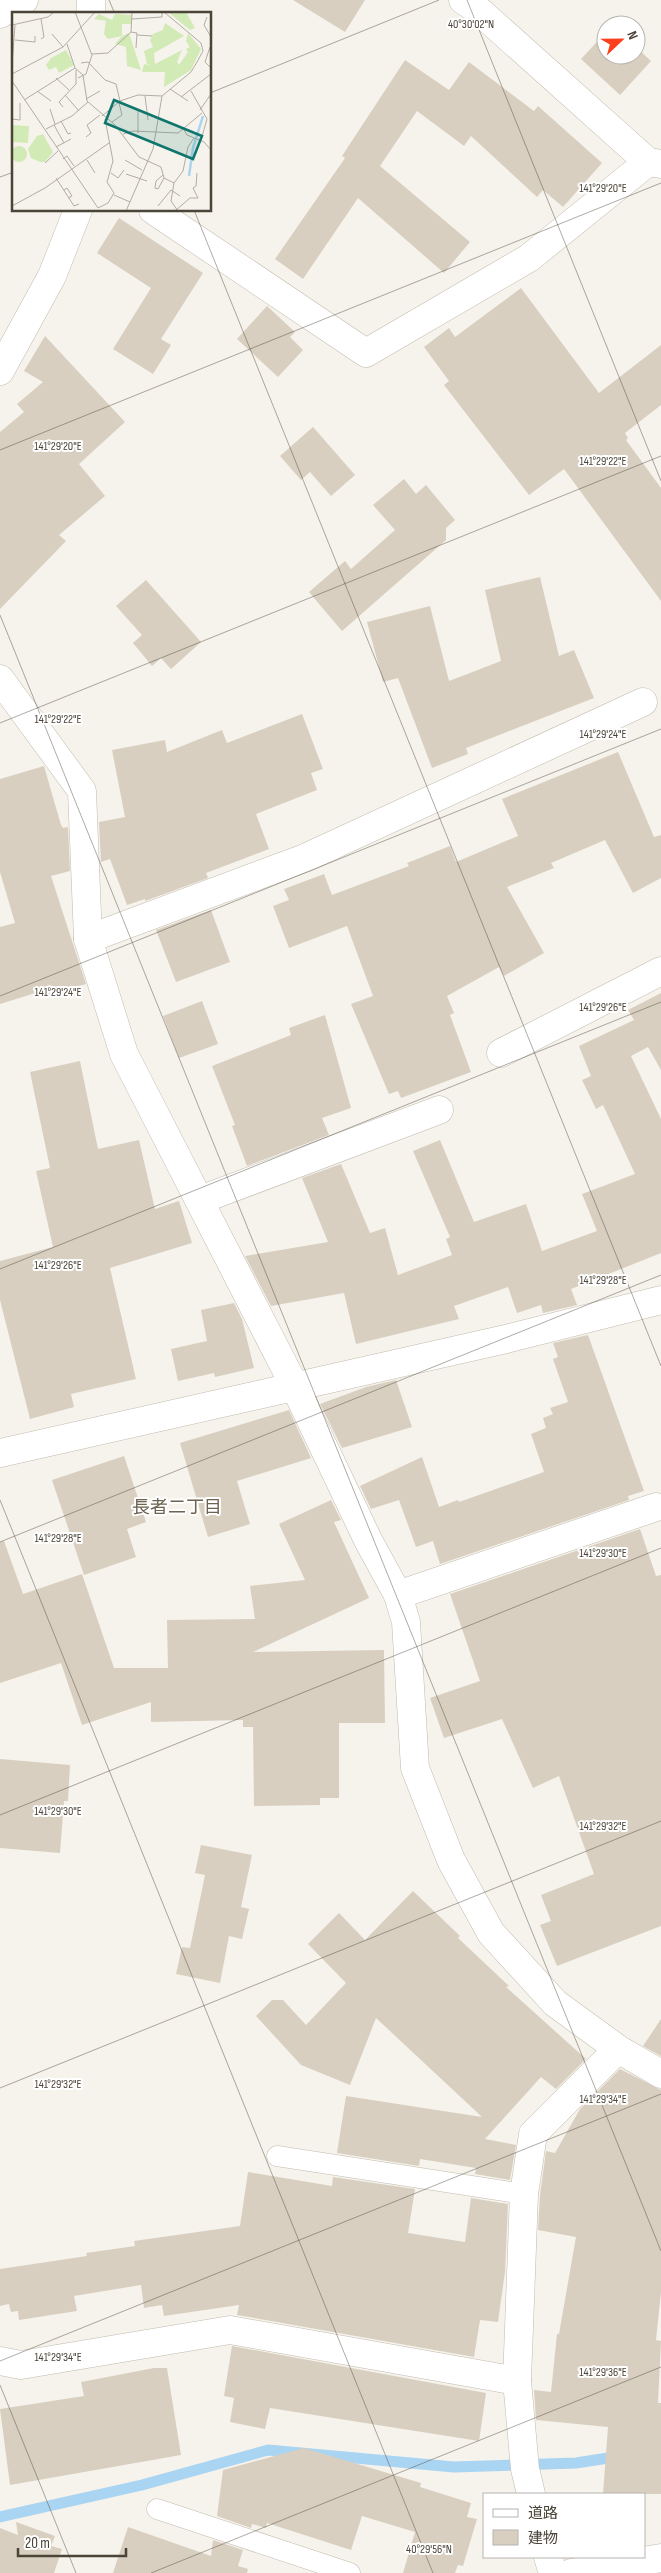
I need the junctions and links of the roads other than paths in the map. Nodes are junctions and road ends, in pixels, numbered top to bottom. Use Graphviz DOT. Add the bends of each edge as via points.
graph roads {
  1 [pos="24,0"];
  2 [pos="476,3"];
  3 [pos="0,14"];
  4 [pos="655,163"];
  5 [pos="78,211"];
  6 [pos="154,211"];
  7 [pos="0,371"];
  8 [pos="0,680"];
  9 [pos="643,702"];
  10 [pos="88,939"];
  11 [pos="661,971"];
  12 [pos="501,1053"];
  13 [pos="440,1110"];
  14 [pos="200,1200"];
  15 [pos="661,1300"];
  16 [pos="295,1387"];
  17 [pos="0,1453"];
  18 [pos="656,1507"];
  19 [pos="398,1595"];
  20 [pos="618,2049"];
  21 [pos="661,2074"];
  22 [pos="277,2156"];
  23 [pos="524,2194"];
  24 [pos="0,2362"];
  25 [pos="518,2381"];
  26 [pos="531,2493"];
  27 [pos="157,2509"];
  28 [pos="548,2558"];
  29 [pos="661,2558"];
  30 [pos="350,2573"];
  31 [pos="553,2573"];
  32 [pos="571,2573"];
  1 -- 3 [label="street"];
  2 -- 4 [label="street"];
  4 -- 6 [label="street" via="529,258 366,353"];
  5 -- 7 [label="street" via="52,276"];
  8 -- 10 [label="street" via="82,791"];
  9 -- 10 [label="street" via="305,858"];
  10 -- 14 [label="street" via="124,1054"];
  11 -- 12 [label="street"];
  13 -- 14 [label="street"];
  14 -- 16 [label="street"];
  15 -- 16 [label="street"];
  16 -- 17 [label="street"];
  16 -- 19 [label="street"];
  18 -- 19 [label="street"];
  19 -- 20 [label="street" via="406,1622 415,1768 451,1860 491,1933 555,2003"];
  20 -- 21 [label="street"];
  20 -- 23 [label="street" via="533,2134"];
  22 -- 23 [label="lane"];
  23 -- 25 [label="street"];
  24 -- 25 [label="street" via="21,2366 230,2330"];
  25 -- 26 [label="street" via="525,2469"];
  27 -- 30 [label="lane"];
  28 -- 31 [label="street"];
  29 -- 32 [label="street"];
}
